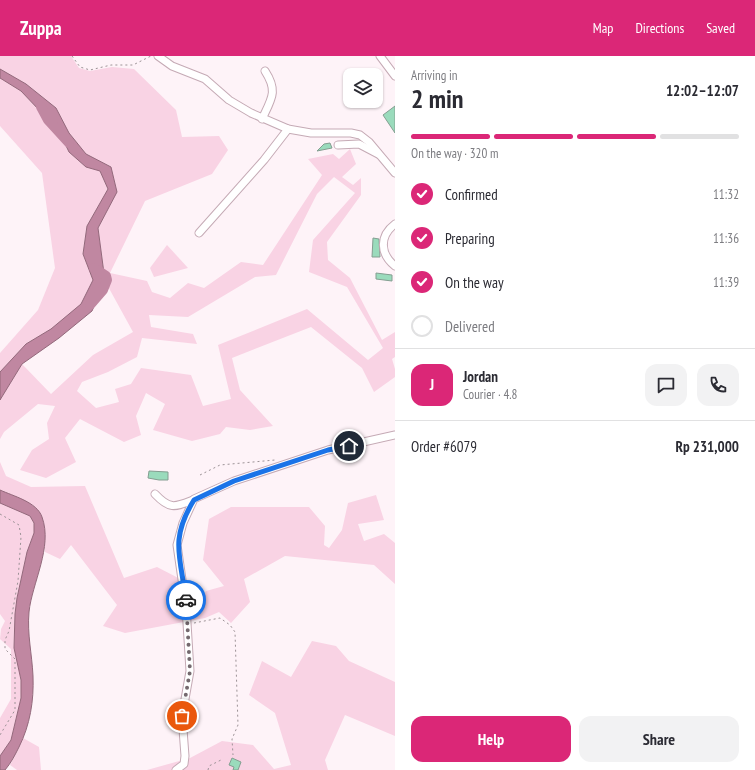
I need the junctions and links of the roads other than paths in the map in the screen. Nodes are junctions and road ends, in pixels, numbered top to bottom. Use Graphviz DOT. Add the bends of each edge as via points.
graph roads {
  1 [pos="158,56"];
  2 [pos="380,56"];
  3 [pos="265,70"];
  4 [pos="395,76"];
  5 [pos="262,119"];
  6 [pos="288,129"];
  7 [pos="338,145"];
  8 [pos="378,154"];
  9 [pos="395,173"];
  10 [pos="395,224"];
  11 [pos="199,233"];
  12 [pos="395,266"];
  13 [pos="395,435"];
  14 [pos="155,494"];
  15 [pos="194,500"];
  16 [pos="176,770"];
  1 -- 5 [label="street" via="172,66 205,79 229,100"];
  2 -- 4 [label="street"];
  3 -- 5 [label="street" via="273,90"];
  5 -- 6 [label="street"];
  6 -- 8 [label="street" via="311,133 360,135"];
  6 -- 11 [label="street"];
  7 -- 8 [label="street" via="359,144"];
  8 -- 9 [label="street"];
  10 -- 12 [label="street" via="386,232 383,248"];
  13 -- 15 [label="street" via="328,450 234,481"];
  14 -- 15 [label="street" via="170,506"];
  15 -- 16 [label="street" via="183,522 177,545 184,585 190,671 182,716 184,764"];
}
